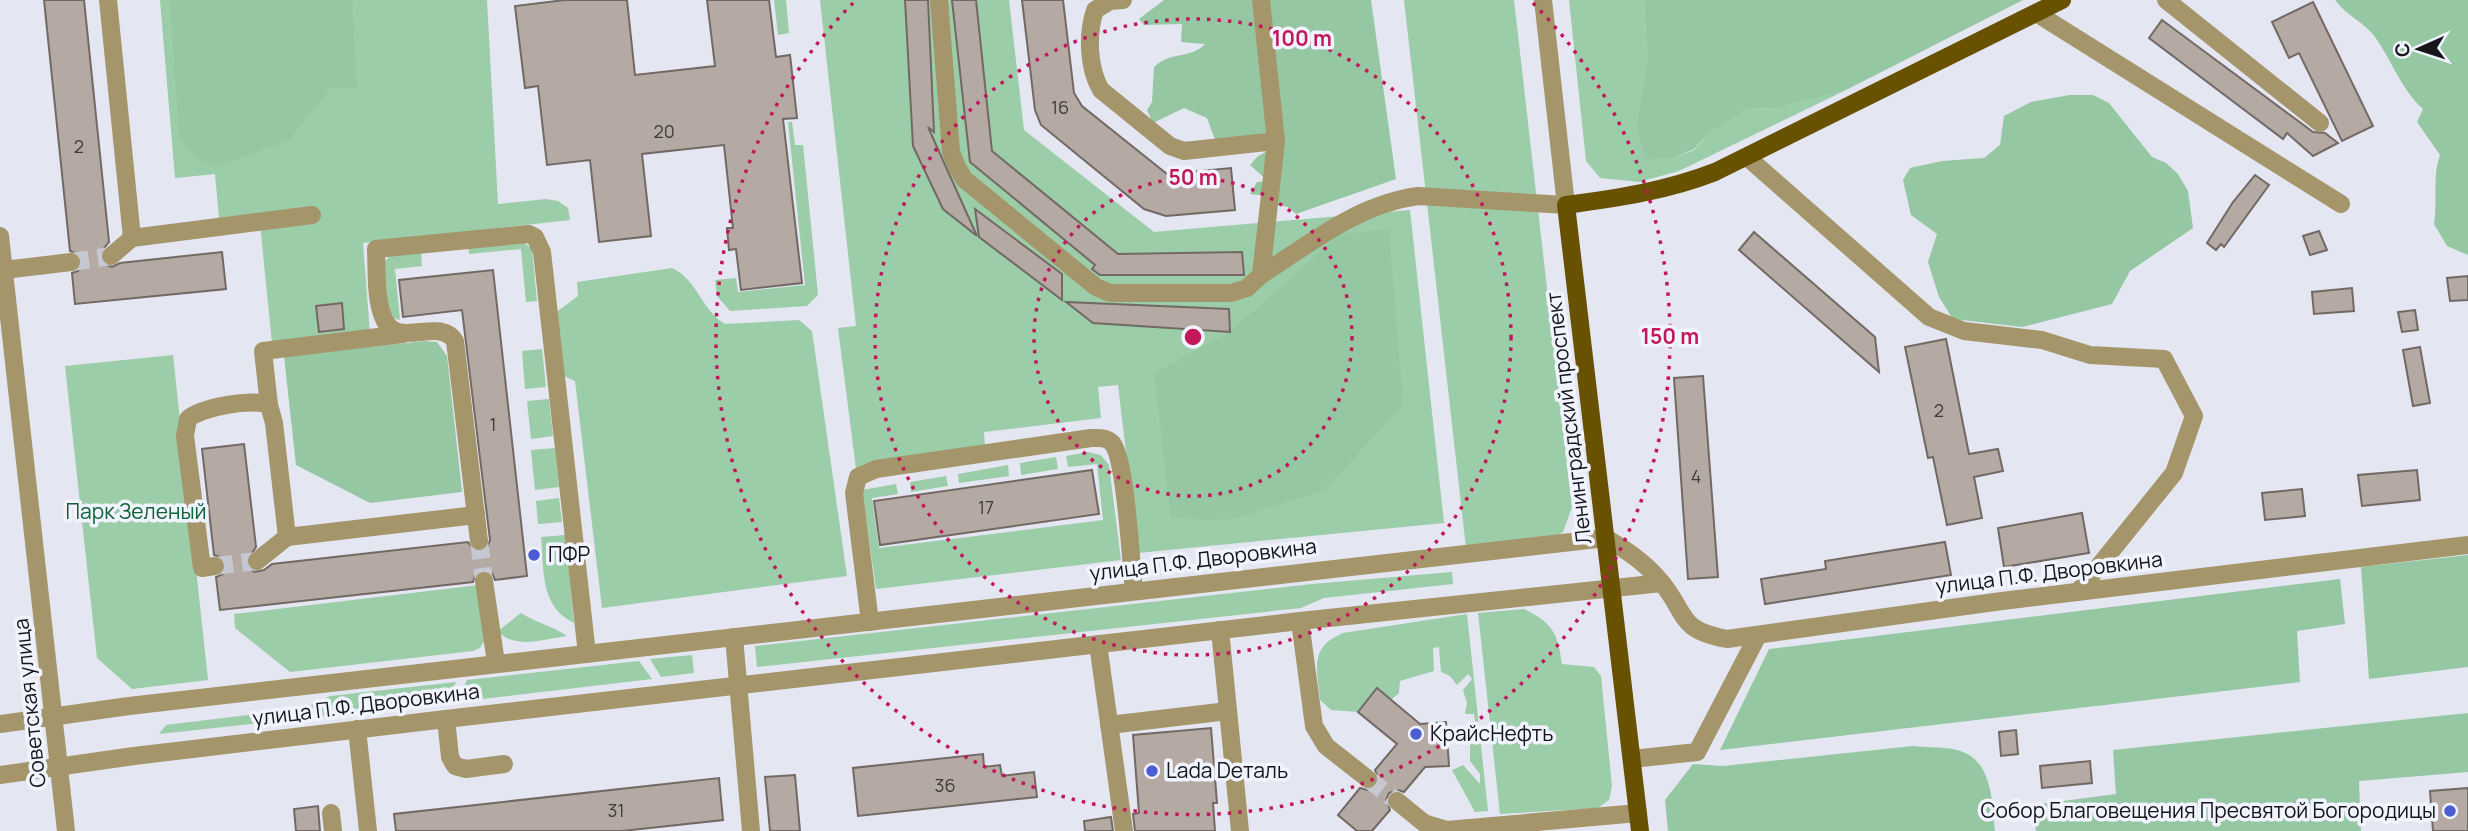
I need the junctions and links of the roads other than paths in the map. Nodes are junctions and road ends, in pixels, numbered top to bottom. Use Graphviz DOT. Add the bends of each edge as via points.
graph roads {
  1 [pos="108,0"];
  2 [pos="939,0"];
  3 [pos="1124,0"];
  4 [pos="1261,0"];
  5 [pos="1543,0"];
  6 [pos="2062,0"];
  7 [pos="2166,0"];
  8 [pos="2036,13"];
  9 [pos="2320,123"];
  10 [pos="1276,141"];
  11 [pos="1747,157"];
  12 [pos="2341,204"];
  13 [pos="1566,205"];
  14 [pos="313,215"];
  15 [pos="0,236"];
  16 [pos="132,238"];
  17 [pos="111,256"];
  18 [pos="71,262"];
  19 [pos="4,270"];
  20 [pos="1261,275"];
  21 [pos="403,334"];
  22 [pos="6,347"];
  23 [pos="269,405"];
  24 [pos="476,515"];
  25 [pos="287,537"];
  26 [pos="1606,538"];
  27 [pos="480,541"];
  28 [pos="2468,545"];
  29 [pos="257,561"];
  30 [pos="215,566"];
  31 [pos="484,581"];
  32 [pos="1662,583"];
  33 [pos="1612,588"];
  34 [pos="1134,591"];
  35 [pos="2078,592"];
  36 [pos="1300,621"];
  37 [pos="870,622"];
  38 [pos="1220,630"];
  39 [pos="1758,635"];
  40 [pos="734,637"];
  41 [pos="1098,644"];
  42 [pos="587,654"];
  43 [pos="496,663"];
  44 [pos="739,685"];
  45 [pos="1228,711"];
  46 [pos="54,718"];
  47 [pos="446,719"];
  48 [pos="0,724"];
  49 [pos="1109,725"];
  50 [pos="357,729"];
  51 [pos="1632,759"];
  52 [pos="504,764"];
  53 [pos="60,769"];
  54 [pos="0,775"];
  55 [pos="1368,779"];
  56 [pos="1397,801"];
  57 [pos="1639,822"];
  58 [pos="66,831"];
  59 [pos="368,831"];
  60 [pos="751,831"];
  61 [pos="1124,831"];
  62 [pos="1240,831"];
  1 -- 16 [label="street"];
  2 -- 20 [label="street" via="951,152 964,179 1096,287 1110,293 1231,293 1247,288"];
  3 -- 10 [label="street" via="1095,9 1089,27 1095,79 1101,90 1170,146 1184,151"];
  4 -- 10 [label="street"];
  5 -- 13 [label="street, Ленинградский проспект"];
  6 -- 8 [label="main road"];
  7 -- 9 [label="street"];
  8 -- 11 [label="main road"];
  8 -- 12 [label="street"];
  10 -- 20 [label="street"];
  11 -- 13 [label="main road" via="1679,187"];
  11 -- 35 [label="street" via="1929,317 1964,331 2042,340 2090,355 2164,359 2194,416 2174,474"];
  13 -- 20 [label="street" via="1419,195 1396,199 1365,209"];
  13 -- 26 [label="main road, Ленинградский проспект"];
  14 -- 16 [label="street"];
  15 -- 19 [label="street, Советская улица"];
  16 -- 17 [label="street"];
  18 -- 19 [label="street"];
  19 -- 22 [label="street, Советская улица"];
  21 -- 23 [label="street" via="263,351"];
  21 -- 24 [label="street" via="442,331 455,341"];
  21 -- 42 [label="street" via="390,329 382,316 376,249 520,234 536,237"];
  22 -- 46 [label="street, Советская улица"];
  23 -- 25 [label="street"];
  23 -- 30 [label="street" via="252,402 195,412 186,426 202,568"];
  24 -- 25 [label="street"];
  24 -- 27 [label="street"];
  25 -- 29 [label="street"];
  26 -- 32 [label="street, улица П.Ф. Дворовкина" via="1634,555"];
  26 -- 33 [label="main road, Ленинградский проспект"];
  26 -- 34 [label="street, улица П.Ф. Дворовкина"];
  28 -- 35 [label="street, улица П.Ф. Дворовкина"];
  31 -- 43 [label="street"];
  32 -- 33 [label="street, улица П.Ф. Дворовкина"];
  32 -- 39 [label="street, улица П.Ф. Дворовкина" via="1682,618 1702,634 1727,639"];
  33 -- 36 [label="street, улица П.Ф. Дворовкина"];
  33 -- 51 [label="main road, Ленинградский проспект"];
  34 -- 37 [label="street, улица П.Ф. Дворовкина"];
  34 -- 37 [label="street" via="1120,463 1111,442 1091,438 876,469 858,477 854,493"];
  35 -- 39 [label="street, улица П.Ф. Дворовкина"];
  36 -- 38 [label="street, улица П.Ф. Дворовкина"];
  36 -- 55 [label="street" via="1314,726 1326,746"];
  37 -- 40 [label="street, улица П.Ф. Дворовкина"];
  38 -- 41 [label="street, улица П.Ф. Дворовкина"];
  38 -- 45 [label="street"];
  39 -- 51 [label="street" via="1698,752"];
  40 -- 42 [label="street, улица П.Ф. Дворовкина"];
  40 -- 44 [label="street"];
  41 -- 44 [label="street, улица П.Ф. Дворовкина"];
  41 -- 49 [label="street"];
  42 -- 43 [label="street, улица П.Ф. Дворовкина"];
  43 -- 46 [label="street, улица П.Ф. Дворовкина"];
  44 -- 47 [label="street, улица П.Ф. Дворовкина"];
  44 -- 60 [label="street"];
  45 -- 49 [label="street"];
  45 -- 62 [label="street"];
  46 -- 48 [label="street, улица П.Ф. Дворовкина"];
  46 -- 53 [label="street, Советская улица"];
  47 -- 50 [label="street, улица П.Ф. Дворовкина"];
  47 -- 52 [label="street" via="455,766"];
  49 -- 61 [label="street"];
  50 -- 53 [label="street, улица П.Ф. Дворовкина" via="134,755"];
  50 -- 59 [label="street"];
  51 -- 57 [label="main road, Ленинградский проспект"];
  53 -- 54 [label="street, улица П.Ф. Дворовкина"];
  53 -- 58 [label="street, Советская улица"];
  56 -- 57 [label="street" via="1424,823 1447,830"];
}
